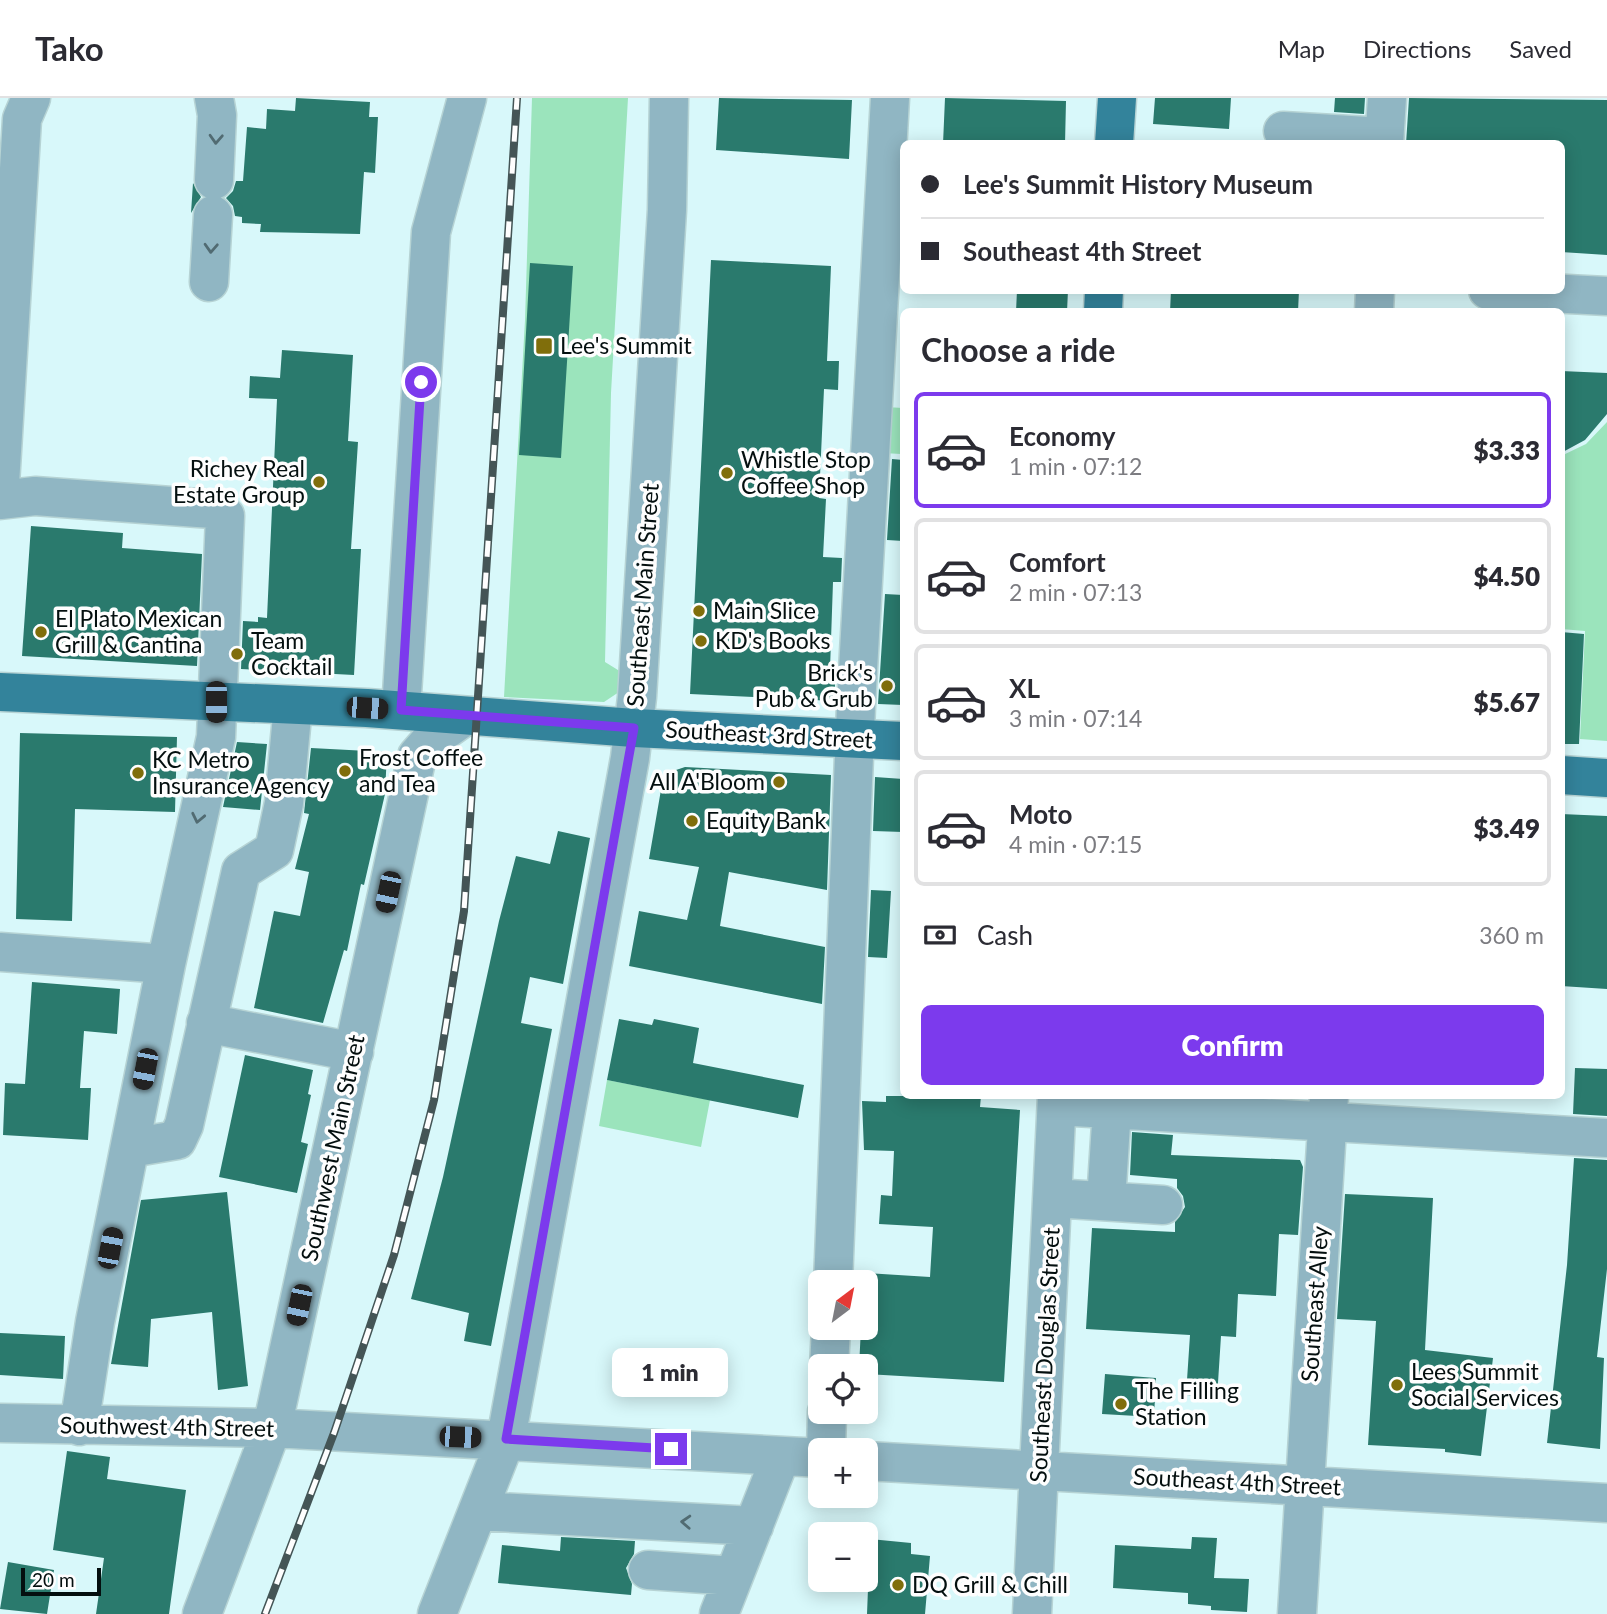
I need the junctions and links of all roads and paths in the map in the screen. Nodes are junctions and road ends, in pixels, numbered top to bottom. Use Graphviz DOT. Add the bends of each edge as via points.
graph roads {
  1 [pos="214,98"];
  2 [pos="669,98"];
  3 [pos="890,98"];
  4 [pos="1117,98"];
  5 [pos="1387,98"];
  6 [pos="456,102"];
  7 [pos="22,105"];
  8 [pos="1283,131"];
  9 [pos="1114,140"];
  10 [pos="1384,140"];
  11 [pos="209,282"];
  12 [pos="1565,294"];
  13 [pos="1607,296"];
  14 [pos="0,484"];
  15 [pos="0,500"];
  16 [pos="0,692"];
  17 [pos="216,702"];
  18 [pos="293,705"];
  19 [pos="384,709"];
  20 [pos="465,716"];
  21 [pos="634,728"];
  22 [pos="855,738"];
  23 [pos="900,741"];
  24 [pos="417,756"];
  25 [pos="1565,775"];
  26 [pos="1607,778"];
  27 [pos="0,952"];
  28 [pos="166,964"];
  29 [pos="206,1023"];
  30 [pos="354,1052"];
  31 [pos="1057,1101"];
  32 [pos="1112,1109"];
  33 [pos="1328,1109"];
  34 [pos="1607,1138"];
  35 [pos="130,1148"];
  36 [pos="1053,1198"];
  37 [pos="1107,1200"];
  38 [pos="1163,1205"];
  39 [pos="834,1270"];
  40 [pos="0,1423"];
  41 [pos="79,1426"];
  42 [pos="272,1428"];
  43 [pos="506,1439"];
  44 [pos="781,1456"];
  45 [pos="808,1457"];
  46 [pos="878,1462"];
  47 [pos="1040,1471"];
  48 [pos="1303,1486"];
  49 [pos="1607,1503"];
  50 [pos="478,1511"];
  51 [pos="754,1526"];
  52 [pos="648,1570"];
  53 [pos="733,1576"];
  54 [pos="202,1614"];
  55 [pos="437,1614"];
  56 [pos="719,1614"];
  57 [pos="1032,1614"];
  58 [pos="1297,1614"];
  1 -- 11 [label="street, one-way"];
  2 -- 21 [label="street, Southeast Main Street" via="666,224"];
  3 -- 22 [label="street"];
  4 -- 9 [label="main road"];
  5 -- 10 [label="street"];
  6 -- 19 [label="street" via="431,232"];
  7 -- 14 [label="street"];
  8 -- 10 [label="street"];
  12 -- 13 [label="street"];
  15 -- 17 [label="street" via="35,496 214,509 225,516"];
  16 -- 17 [label="main road, Southeast 3rd Street"];
  17 -- 18 [label="main road, Southeast 3rd Street"];
  17 -- 28 [label="street, one-way" via="216,737"];
  18 -- 19 [label="main road, Southeast 3rd Street"];
  18 -- 29 [label="street" via="284,803 274,850 241,871"];
  19 -- 20 [label="main road, Southeast 3rd Street"];
  19 -- 24 [label="street"];
  20 -- 21 [label="main road, Southeast 3rd Street"];
  20 -- 24 [label="street"];
  21 -- 22 [label="main road, Southeast 3rd Street"];
  21 -- 43 [label="street, Southeast Main Street"];
  22 -- 23 [label="main road, Southeast 3rd Street"];
  22 -- 39 [label="street"];
  24 -- 30 [label="street, Southwest Main Street"];
  25 -- 26 [label="main road"];
  27 -- 28 [label="street"];
  28 -- 35 [label="street"];
  29 -- 30 [label="street"];
  29 -- 35 [label="street" via="177,1140"];
  30 -- 42 [label="street, Southwest Main Street"];
  31 -- 32 [label="street"];
  31 -- 36 [label="street, Southeast Douglas Street"];
  32 -- 33 [label="street"];
  32 -- 37 [label="street"];
  33 -- 34 [label="street"];
  33 -- 48 [label="street, Southeast Alley"];
  35 -- 41 [label="street"];
  36 -- 37 [label="street"];
  36 -- 47 [label="street, Southeast Douglas Street"];
  37 -- 38 [label="street"];
  40 -- 41 [label="street, Southwest 4th Street"];
  41 -- 42 [label="street, Southwest 4th Street"];
  42 -- 43 [label="street, Southwest 4th Street"];
  42 -- 54 [label="street, Southwest Main Street"];
  43 -- 44 [label="street"];
  43 -- 50 [label="street, Southeast Main Street"];
  44 -- 45 [label="street"];
  44 -- 51 [label="street"];
  46 -- 47 [label="street, Southeast 4th Street"];
  47 -- 48 [label="street, Southeast 4th Street"];
  47 -- 57 [label="street, Southeast Douglas Street"];
  48 -- 49 [label="street, Southeast 4th Street"];
  48 -- 58 [label="street, Southeast Alley"];
  51 -- 50 [label="street, one-way"];
  50 -- 55 [label="street, Southeast Main Street"];
  51 -- 53 [label="street"];
  52 -- 53 [label="street"];
  53 -- 56 [label="street"];
}
